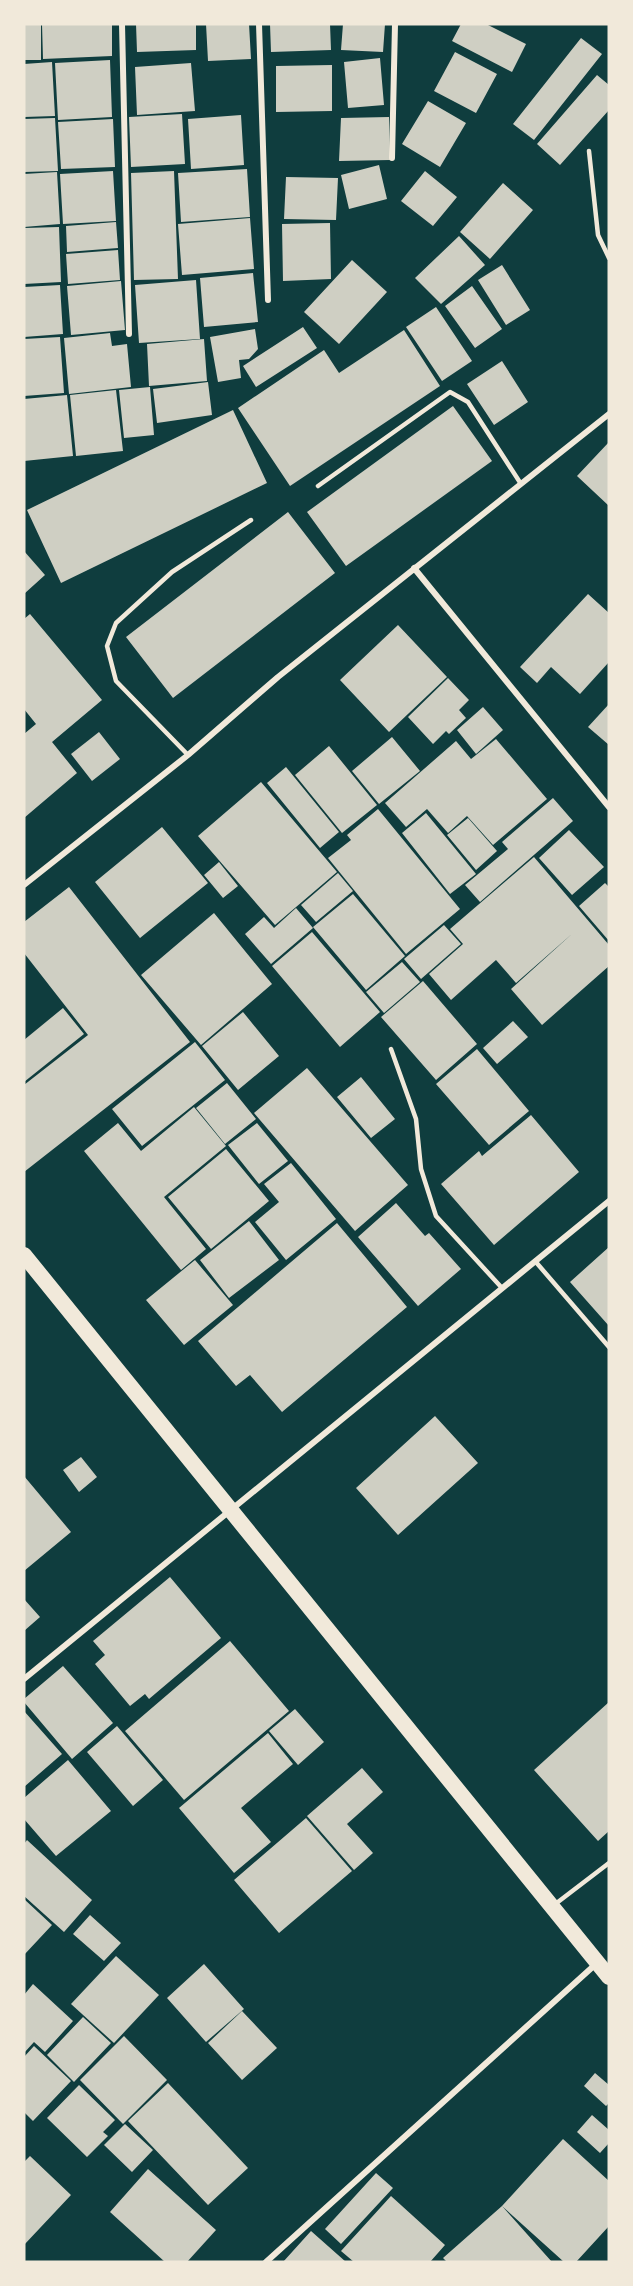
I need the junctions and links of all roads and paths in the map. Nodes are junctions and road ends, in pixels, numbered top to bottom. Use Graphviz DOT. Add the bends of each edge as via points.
graph roads {
  1 [pos="122,24"];
  2 [pos="259,24"];
  3 [pos="395,24"];
  4 [pos="589,151"];
  5 [pos="392,158"];
  6 [pos="609,258"];
  7 [pos="268,300"];
  8 [pos="129,334"];
  9 [pos="609,414"];
  10 [pos="521,484"];
  11 [pos="318,486"];
  12 [pos="251,520"];
  13 [pos="414,568"];
  14 [pos="188,755"];
  15 [pos="609,807"];
  16 [pos="24,885"];
  17 [pos="391,1049"];
  18 [pos="609,1200"];
  19 [pos="24,1255"];
  20 [pos="535,1261"];
  21 [pos="502,1288"];
  22 [pos="609,1347"];
  23 [pos="230,1510"];
  24 [pos="24,1679"];
  25 [pos="609,1863"];
  26 [pos="552,1907"];
  27 [pos="597,1962"];
  28 [pos="609,1977"];
  29 [pos="266,2262"];
  1 -- 8 [label="street"];
  2 -- 7 [label="street"];
  3 -- 5 [label="street"];
  4 -- 6 [label="lane" via="598,235"];
  9 -- 10 [label="street"];
  10 -- 11 [label="lane" via="468,402 450,392"];
  10 -- 13 [label="street"];
  12 -- 14 [label="lane" via="172,572 116,623 107,646 116,681"];
  13 -- 14 [label="street"];
  13 -- 15 [label="street"];
  14 -- 16 [label="street"];
  17 -- 21 [label="lane" via="416,1119 421,1169 436,1216"];
  18 -- 20 [label="street"];
  19 -- 23 [label="highway"];
  20 -- 21 [label="street"];
  20 -- 22 [label="lane"];
  21 -- 23 [label="street"];
  23 -- 24 [label="street"];
  23 -- 26 [label="highway"];
  25 -- 26 [label="lane"];
  26 -- 27 [label="highway"];
  27 -- 28 [label="highway"];
  27 -- 29 [label="street"];
}
